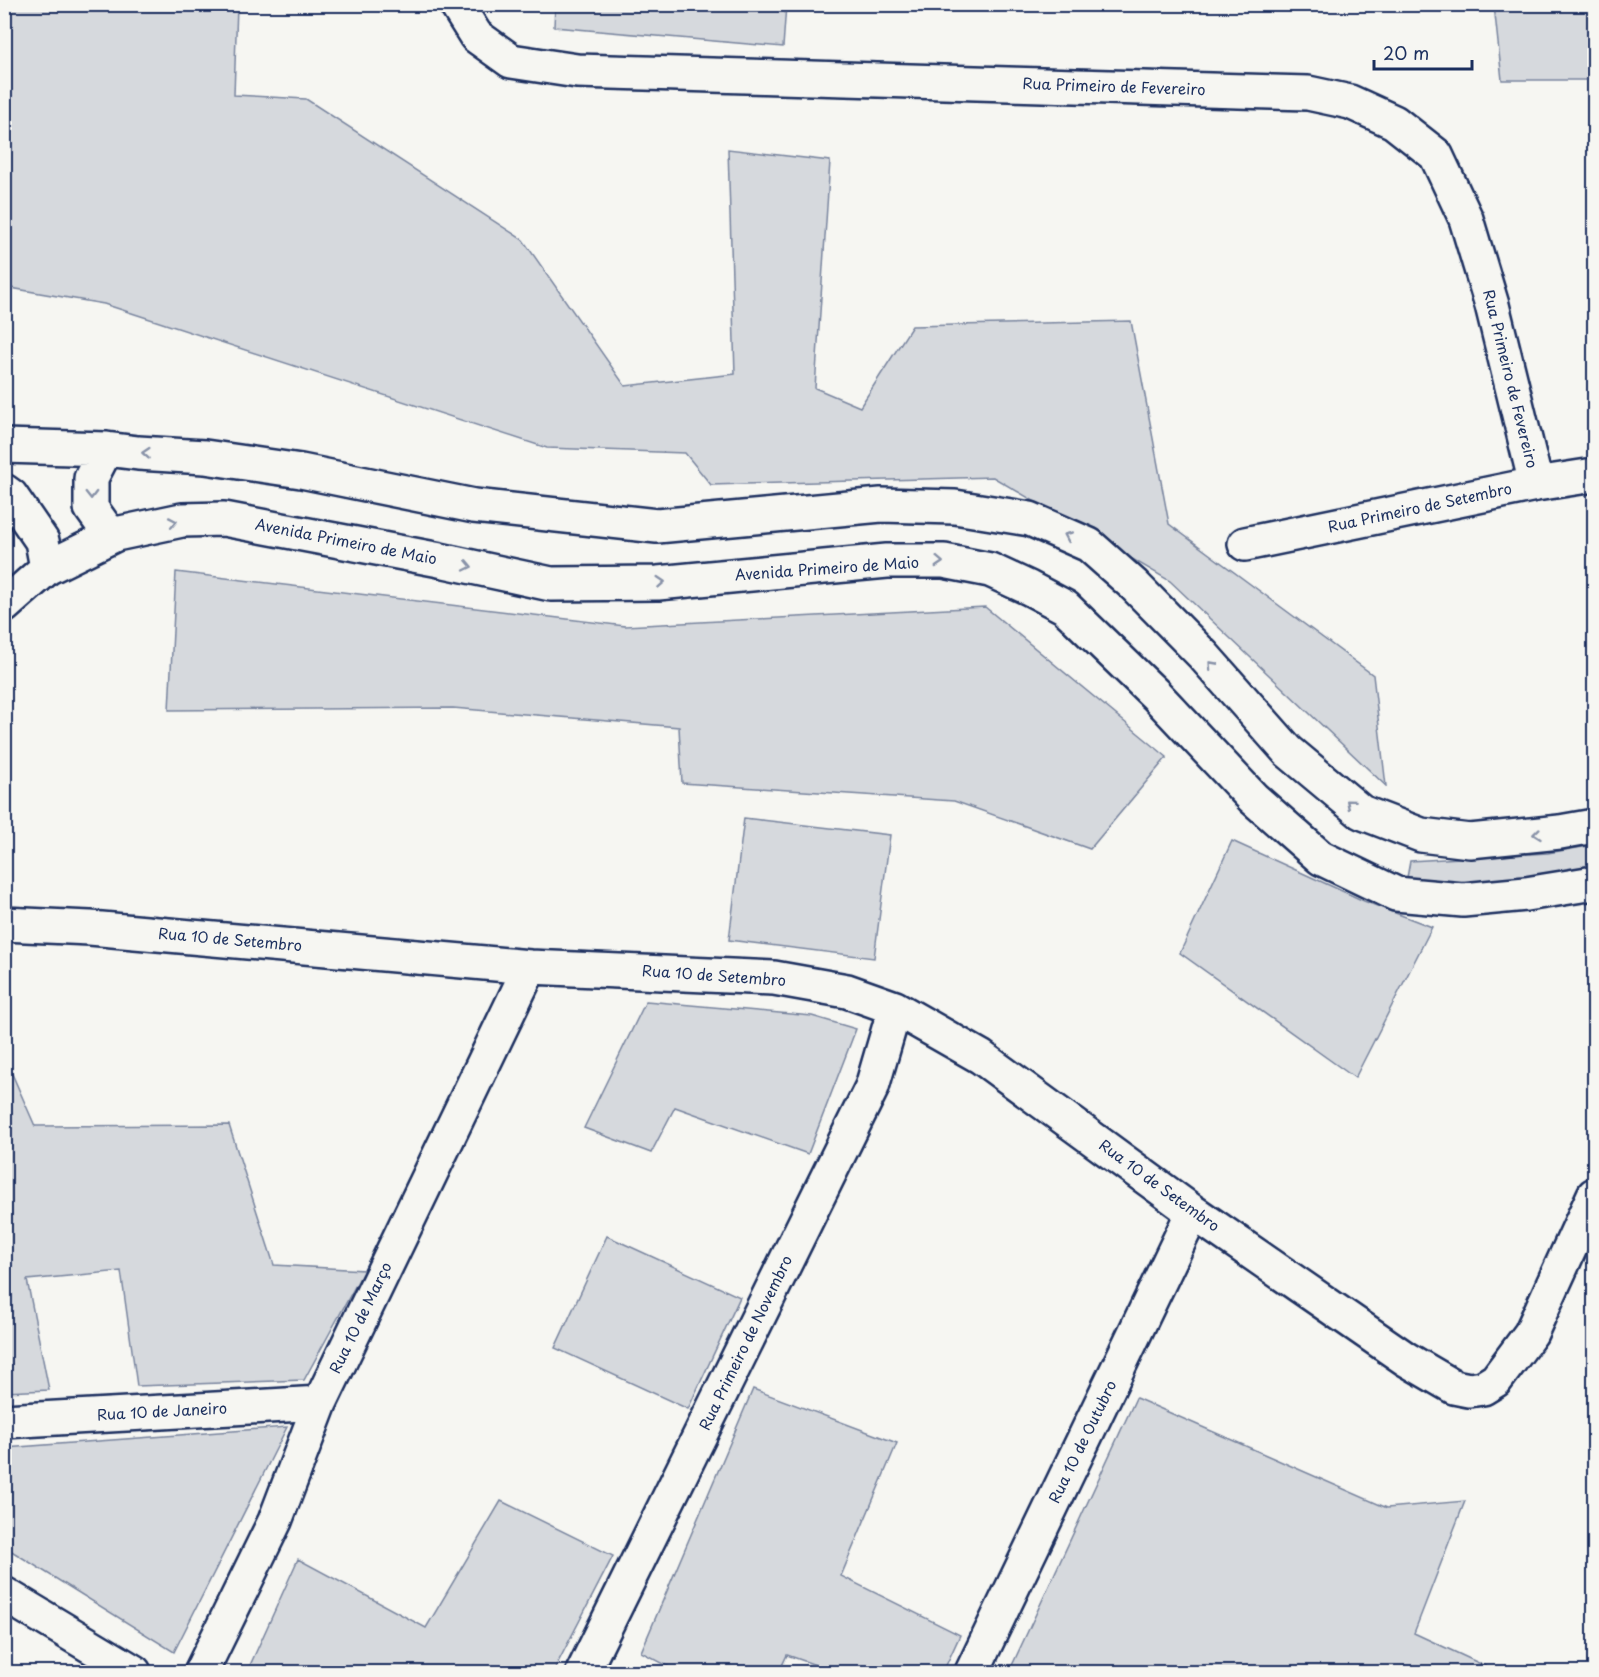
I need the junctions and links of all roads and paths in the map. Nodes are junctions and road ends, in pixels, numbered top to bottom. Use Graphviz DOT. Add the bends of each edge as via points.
graph roads {
  1 [pos="456,4"];
  2 [pos="4,446"];
  3 [pos="106,449"];
  4 [pos="1594,475"];
  5 [pos="1536,484"];
  6 [pos="4,491"];
  7 [pos="116,534"];
  8 [pos="1245,544"];
  9 [pos="47,568"];
  10 [pos="4,606"];
  11 [pos="1594,826"];
  12 [pos="1594,883"];
  13 [pos="4,924"];
  14 [pos="530,967"];
  15 [pos="895,1008"];
  16 [pos="1594,1195"];
  17 [pos="1193,1212"];
  18 [pos="320,1403"];
  19 [pos="4,1421"];
  20 [pos="4,1594"];
  21 [pos="134,1672"];
  22 [pos="201,1672"];
  23 [pos="583,1672"];
  24 [pos="972,1672"];
  1 -- 5 [label="street, Rua Primeiro de Fevereiro" via="476,36 511,61 578,71 1308,93 1350,102 1394,122 1436,155 1466,219 1492,305"];
  2 -- 3 [label="street"];
  3 -- 7 [label="street, one-way" via="91,478 91,508 106,529"];
  11 -- 3 [label="street, one-way" via="1470,841 1421,835 1361,812 1288,751 1203,655 1089,545 1030,519 955,507 881,505 657,526 474,506 237,461"];
  4 -- 5 [label="street, Rua Primeiro de Setembro"];
  5 -- 8 [label="street, Rua Primeiro de Setembro"];
  6 -- 9 [label="street" via="42,541"];
  7 -- 9 [label="street, Avenida Primeiro de Maio"];
  7 -- 12 [label="street, Avenida Primeiro de Maio, one-way" via="182,520 224,519 550,584 658,583 887,561 944,561 990,570 1065,607 1156,694 1253,798 1322,858 1396,894 1463,900"];
  9 -- 10 [label="street, Avenida Primeiro de Maio"];
  13 -- 14 [label="street, Rua 10 de Setembro" via="90,928"];
  14 -- 15 [label="street, Rua 10 de Setembro" via="774,978 847,990"];
  14 -- 18 [label="street, Rua 10 de Março"];
  15 -- 17 [label="street, Rua 10 de Setembro" via="981,1057"];
  15 -- 23 [label="street, Rua Primeiro de Novembro" via="872,1087"];
  16 -- 17 [label="street, Rua 10 de Setembro" via="1531,1333 1496,1380 1469,1390 1454,1387 1406,1359"];
  17 -- 24 [label="street, Rua 10 de Outubro"];
  18 -- 19 [label="street, Rua 10 de Janeiro"];
  18 -- 22 [label="street, Rua 10 de Março" via="275,1521"];
  20 -- 21 [label="street"];
}
